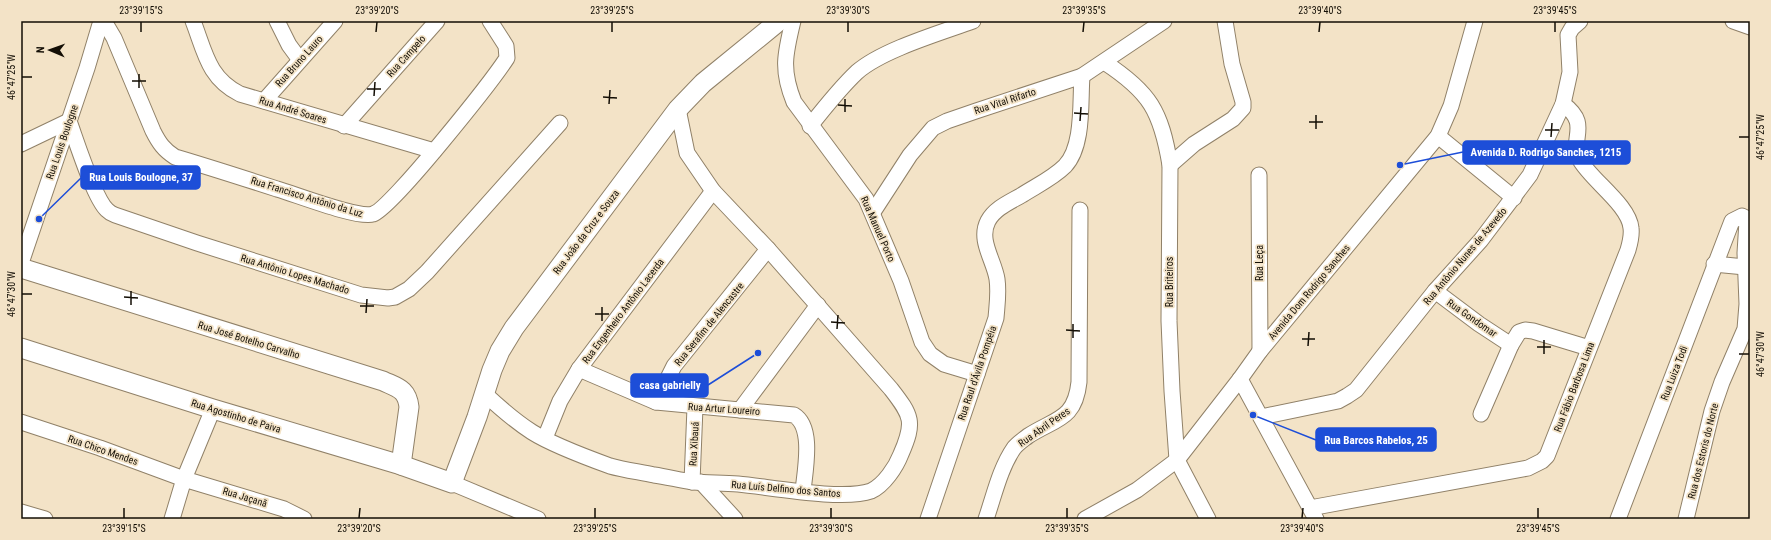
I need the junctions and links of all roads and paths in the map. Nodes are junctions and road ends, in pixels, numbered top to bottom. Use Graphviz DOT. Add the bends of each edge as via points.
graph roads {
  1 [pos="102,21"];
  2 [pos="193,21"];
  3 [pos="277,21"];
  4 [pos="335,21"];
  5 [pos="437,21"];
  6 [pos="490,21"];
  7 [pos="779,21"];
  8 [pos="793,21"];
  9 [pos="973,21"];
  10 [pos="1164,21"];
  11 [pos="1225,21"];
  12 [pos="1475,21"];
  13 [pos="1580,21"];
  14 [pos="1733,21"];
  15 [pos="1750,27"];
  16 [pos="300,60"];
  17 [pos="1104,62"];
  18 [pos="1082,76"];
  19 [pos="264,101"];
  20 [pos="1563,104"];
  21 [pos="678,109"];
  22 [pos="69,121"];
  23 [pos="560,123"];
  24 [pos="344,126"];
  25 [pos="810,126"];
  26 [pos="1438,136"];
  27 [pos="21,144"];
  28 [pos="434,151"];
  29 [pos="1170,165"];
  30 [pos="1258,175"];
  31 [pos="714,191"];
  32 [pos="1514,198"];
  33 [pos="1080,210"];
  34 [pos="873,212"];
  35 [pos="1730,226"];
  36 [pos="768,249"];
  37 [pos="21,263"];
  38 [pos="1714,264"];
  39 [pos="1745,267"];
  40 [pos="21,268"];
  41 [pos="1435,291"];
  42 [pos="818,305"];
  43 [pos="1511,344"];
  44 [pos="21,348"];
  45 [pos="1589,348"];
  46 [pos="1260,351"];
  47 [pos="579,369"];
  48 [pos="978,374"];
  49 [pos="1240,379"];
  50 [pos="485,394"];
  51 [pos="656,402"];
  52 [pos="695,407"];
  53 [pos="213,410"];
  54 [pos="740,410"];
  55 [pos="1481,414"];
  56 [pos="1261,417"];
  57 [pos="21,422"];
  58 [pos="545,438"];
  59 [pos="1177,460"];
  60 [pos="401,465"];
  61 [pos="186,475"];
  62 [pos="696,482"];
  63 [pos="452,483"];
  64 [pos="803,491"];
  65 [pos="21,512"];
  66 [pos="1313,513"];
  67 [pos="45,519"];
  68 [pos="172,519"];
  69 [pos="304,519"];
  70 [pos="538,519"];
  71 [pos="735,519"];
  72 [pos="928,519"];
  73 [pos="986,519"];
  74 [pos="1085,519"];
  75 [pos="1208,519"];
  76 [pos="1618,519"];
  77 [pos="1686,519"];
  1 -- 22 [label="street, Rua Louis Boulogne"];
  1 -- 28 [label="street, Rua Francisco Antônio da Luz" via="114,38 160,145 175,157 368,215 385,206"];
  2 -- 19 [label="street, Rua André Soares" via="208,62 217,78 240,94"];
  3 -- 16 [label="street" via="289,46"];
  4 -- 16 [label="street, Rua Bruno Lauro"];
  5 -- 24 [label="street, Rua Campelo"];
  6 -- 28 [label="street, Rua Francisco Antônio da Luz" via="506,46 507,58"];
  7 -- 21 [label="main road, Rua João da Cruz e Souza" via="703,83"];
  8 -- 25 [label="street, Rua Manuel Porto" via="788,40 785,73 794,102"];
  9 -- 25 [label="street" via="916,42 858,71"];
  10 -- 17 [label="street, Rua Vital Rifarto"];
  11 -- 29 [label="street" via="1232,64 1243,102 1241,112 1194,144"];
  12 -- 26 [label="street, Avenida Dom Rodrigo Sanches" via="1451,106"];
  13 -- 20 [label="street, Rua Antônio Nunes de Azevedo" via="1568,35 1570,72"];
  14 -- 15 [label="street"];
  16 -- 19 [label="street, Rua Bruno Lauro"];
  17 -- 18 [label="street, Rua Vital Rifarto"];
  17 -- 29 [label="street, Rua Briteiros" via="1137,86 1153,106 1160,120"];
  18 -- 34 [label="street, Rua Vital Rifarto" via="933,128 910,155"];
  18 -- 48 [label="street, Rua Raul d'Ávila Pompéia" via="1078,138 1071,157 1054,175 998,210 988,220 985,242 997,279 998,300 992,330"];
  19 -- 24 [label="street, Rua André Soares"];
  20 -- 32 [label="street, Rua Antônio Nunes de Azevedo" via="1539,160"];
  20 -- 45 [label="street, Rua Fábio Barbosa Lima" via="1574,112 1577,118 1577,152 1580,161 1617,202 1629,218 1631,228 1628,250"];
  21 -- 31 [label="street, Rua Luís Delfino dos Santos" via="688,153"];
  21 -- 50 [label="main road, Rua João da Cruz e Souza" via="514,328 500,351"];
  22 -- 23 [label="street, Rua Antônio Lopes Machado" via="103,206 115,215 332,286 381,298 402,294 427,272"];
  22 -- 27 [label="street"];
  22 -- 37 [label="street, Rua Louis Boulogne"];
  24 -- 28 [label="street, Rua André Soares"];
  25 -- 34 [label="street, Rua Manuel Porto" via="855,182"];
  26 -- 32 [label="street"];
  26 -- 46 [label="street, Avenida Dom Rodrigo Sanches"];
  29 -- 59 [label="street, Rua Briteiros" via="1169,321"];
  30 -- 46 [label="street, Rua Leça"];
  31 -- 36 [label="street, Rua Luís Delfino dos Santos"];
  31 -- 47 [label="street, Rua Engenheiro Antônio Lacerda"];
  32 -- 41 [label="street, Rua Antônio Nunes de Azevedo" via="1481,240"];
  33 -- 73 [label="street, Rua Abril Peres" via="1079,382 1076,399 1064,415 1037,430 1014,448"];
  34 -- 48 [label="street, Rua Manuel Porto" via="922,342 930,354 944,364"];
  35 -- 38 [label="street, Rua Luiza Todi"];
  35 -- 39 [label="street, Rua dos Estoris do Norte" via="1735,218 1746,218"];
  36 -- 42 [label="street, Rua Luís Delfino dos Santos"];
  36 -- 51 [label="street, Rua Serafim de Alencastre" via="674,366"];
  38 -- 39 [label="street"];
  38 -- 76 [label="street, Rua Luiza Todi"];
  39 -- 77 [label="street, Rua dos Estoris do Norte" via="1745,329 1712,411"];
  40 -- 60 [label="main road, Rua José Botelho Carvalho" via="399,388 406,393 409,407"];
  41 -- 43 [label="street, Rua Gondomar"];
  41 -- 56 [label="street, Rua Antônio Nunes de Azevedo" via="1356,390 1347,396 1318,406"];
  42 -- 54 [label="street"];
  42 -- 64 [label="street, Rua Luís Delfino dos Santos" via="905,407 910,429 900,458 881,484 871,491 855,494"];
  43 -- 45 [label="street" via="1519,332 1529,330"];
  43 -- 55 [label="street"];
  44 -- 53 [label="main road, Rua Agostinho de Paiva"];
  45 -- 66 [label="street, Rua Fábio Barbosa Lima" via="1547,456 1536,465"];
  46 -- 49 [label="street, Avenida Dom Rodrigo Sanches"];
  47 -- 51 [label="street, Rua Artur Loureiro"];
  47 -- 58 [label="street, Rua Engenheiro Antônio Lacerda" via="560,401"];
  48 -- 72 [label="street, Rua Raul d'Ávila Pompéia"];
  49 -- 56 [label="street"];
  49 -- 59 [label="street, Avenida Dom Rodrigo Sanches"];
  50 -- 58 [label="street, Rua Luís Delfino dos Santos" via="522,425"];
  50 -- 63 [label="main road, Rua João da Cruz e Souza"];
  51 -- 52 [label="street, Rua Artur Loureiro"];
  52 -- 54 [label="street, Rua Artur Loureiro"];
  52 -- 62 [label="street, Rua Xibauá"];
  53 -- 60 [label="main road, Rua Agostinho de Paiva"];
  53 -- 61 [label="street"];
  54 -- 64 [label="street, Rua Artur Loureiro" via="794,415 800,418 807,436"];
  56 -- 66 [label="street"];
  57 -- 61 [label="street, Rua Chico Mendes"];
  58 -- 62 [label="street, Rua Luís Delfino dos Santos" via="610,466"];
  59 -- 74 [label="street, Avenida Dom Rodrigo Sanches" via="1137,490"];
  59 -- 75 [label="street, Rua Briteiros"];
  60 -- 63 [label="main road, Rua Agostinho de Paiva"];
  61 -- 68 [label="street"];
  61 -- 69 [label="street, Rua Jaçanã" via="284,509"];
  62 -- 64 [label="street, Rua Luís Delfino dos Santos"];
  62 -- 71 [label="street"];
  63 -- 70 [label="street"];
  65 -- 67 [label="street"];
}
